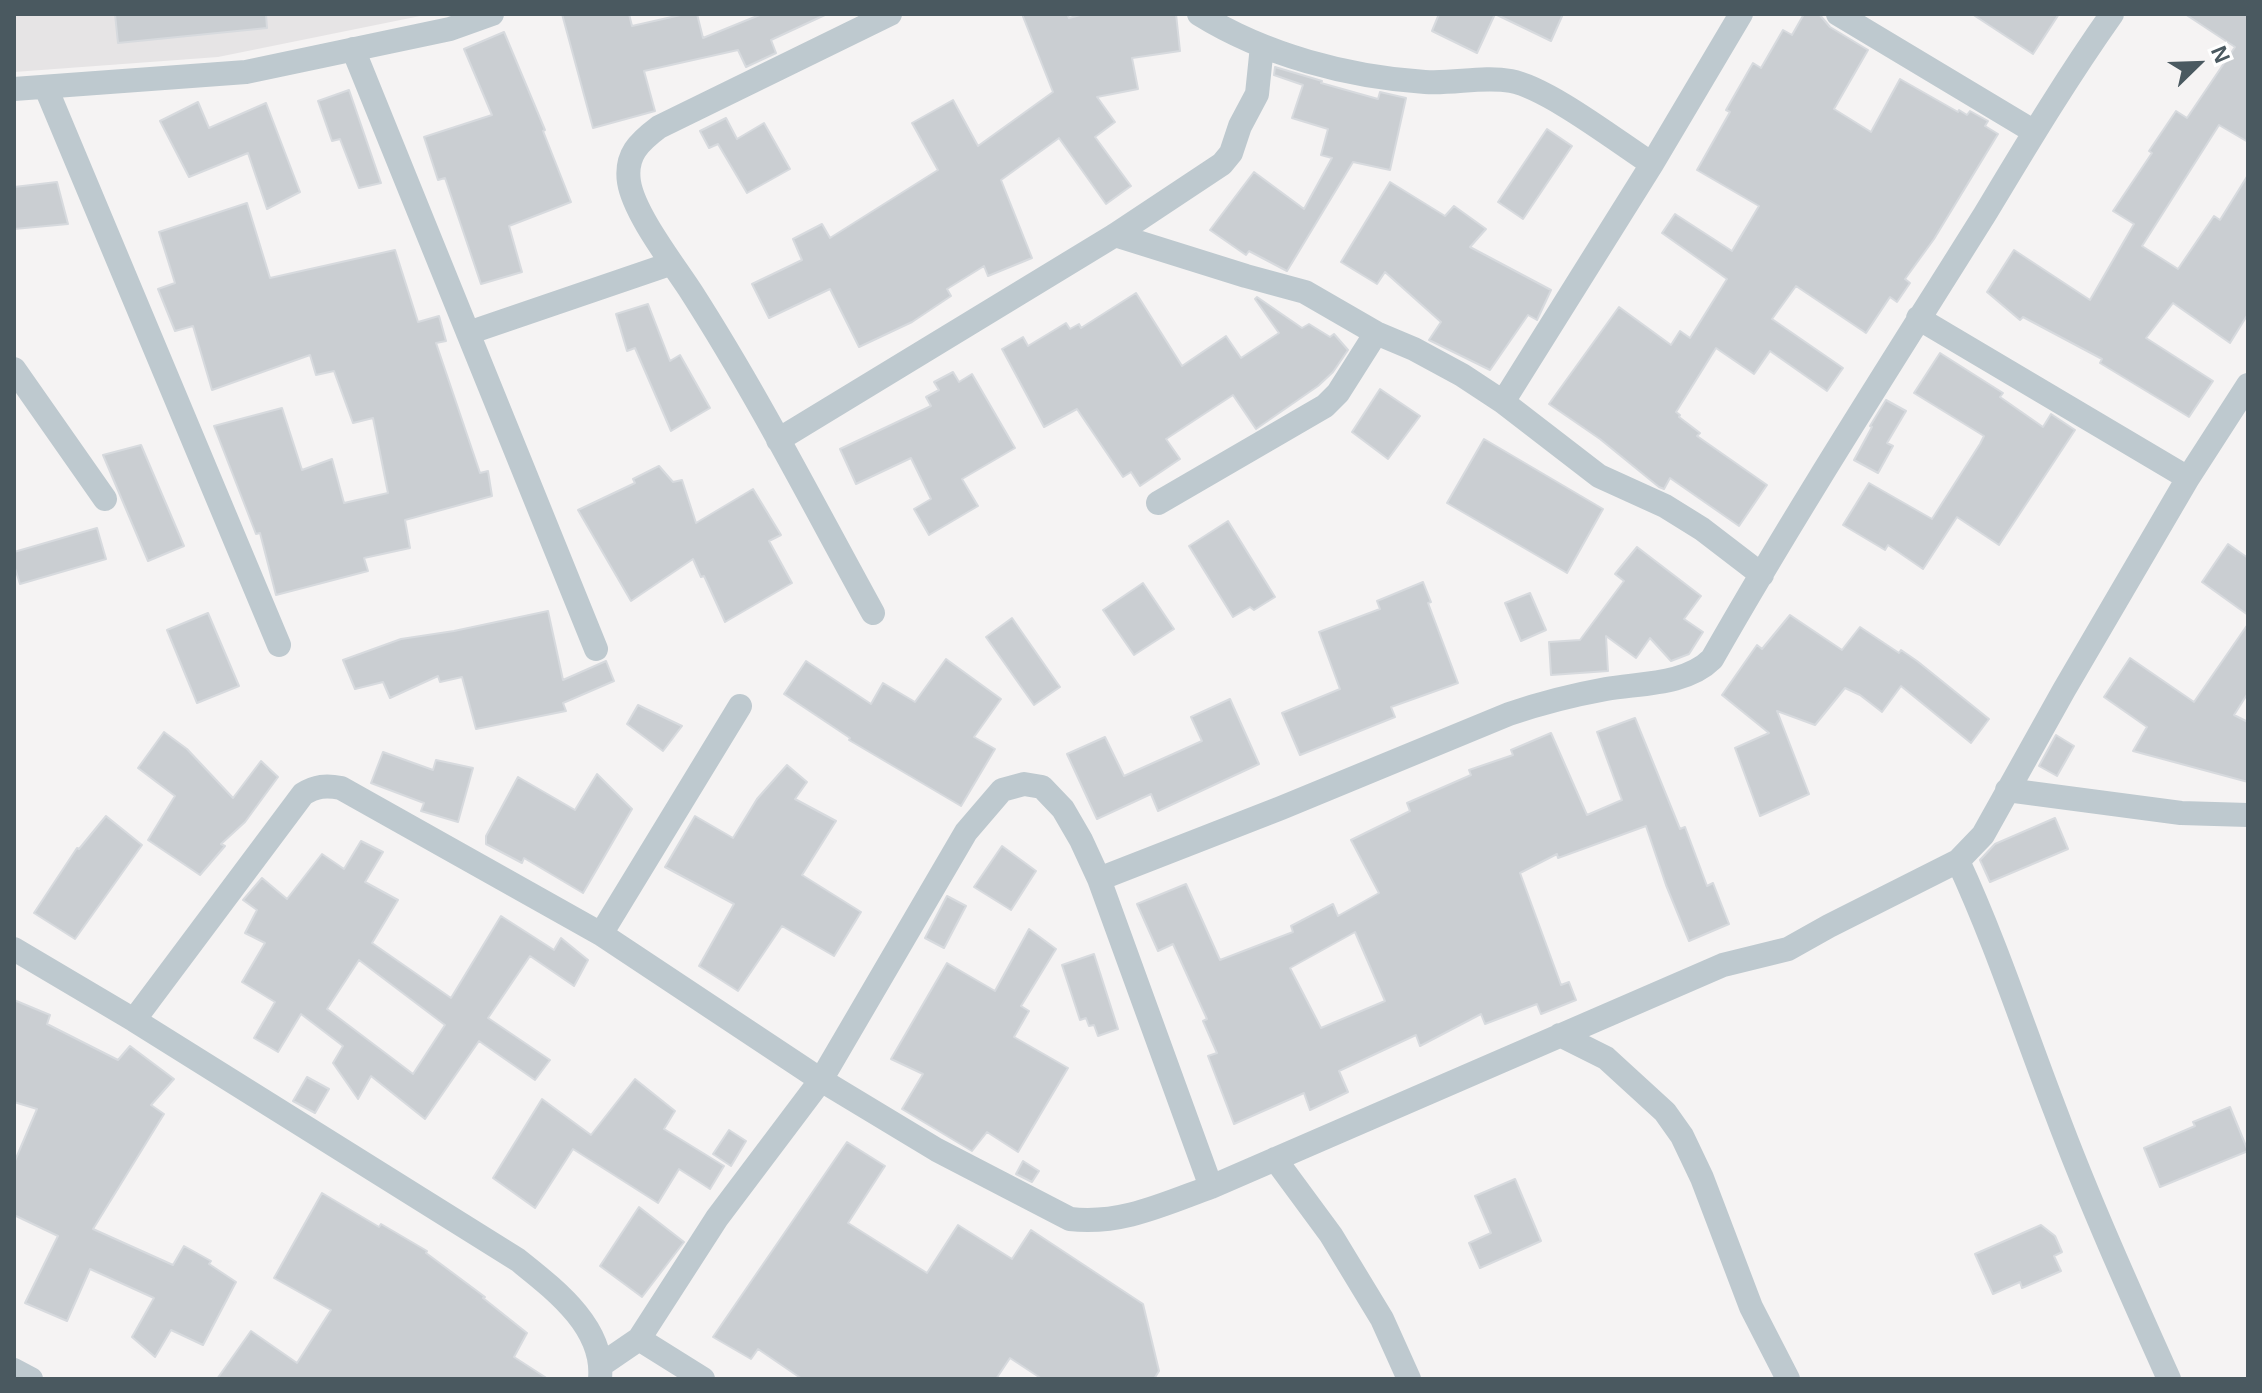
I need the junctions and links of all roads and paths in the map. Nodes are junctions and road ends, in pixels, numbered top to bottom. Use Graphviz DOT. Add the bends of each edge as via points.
graph roads {
  1 [pos="492,14"];
  2 [pos="890,14"];
  3 [pos="1199,14"];
  4 [pos="1741,14"];
  5 [pos="1838,14"];
  6 [pos="2112,14"];
  7 [pos="1262,46"];
  8 [pos="353,49"];
  9 [pos="46,88"];
  10 [pos="14,89"];
  11 [pos="2033,131"];
  12 [pos="1652,164"];
  13 [pos="1115,235"];
  14 [pos="670,264"];
  15 [pos="1918,318"];
  16 [pos="468,333"];
  17 [pos="1376,333"];
  18 [pos="14,369"];
  19 [pos="2248,385"];
  20 [pos="1503,402"];
  21 [pos="778,440"];
  22 [pos="2188,478"];
  23 [pos="105,499"];
  24 [pos="1158,503"];
  25 [pos="1762,575"];
  26 [pos="873,613"];
  27 [pos="279,645"];
  28 [pos="596,649"];
  29 [pos="740,706"];
  30 [pos="2007,790"];
  31 [pos="2248,815"];
  32 [pos="1958,861"];
  33 [pos="1099,879"];
  34 [pos="601,934"];
  35 [pos="14,949"];
  36 [pos="134,1020"];
  37 [pos="1560,1035"];
  38 [pos="821,1080"];
  39 [pos="1275,1159"];
  40 [pos="1211,1187"];
  41 [pos="639,1339"];
  42 [pos="14,1370"];
  43 [pos="601,1372"];
  44 [pos="31,1379"];
  45 [pos="703,1379"];
  46 [pos="1409,1379"];
  47 [pos="1788,1379"];
  48 [pos="2169,1379"];
  1 -- 8 [label="street" via="450,29"];
  2 -- 14 [label="street" via="659,127 636,145 629,184"];
  3 -- 7 [label="street"];
  4 -- 12 [label="street"];
  5 -- 11 [label="street"];
  6 -- 11 [label="street"];
  7 -- 12 [label="street" via="1390,79 1513,81 1542,92"];
  7 -- 13 [label="street" via="1257,94 1231,153"];
  8 -- 9 [label="street" via="246,72"];
  8 -- 16 [label="street"];
  9 -- 10 [label="street"];
  9 -- 27 [label="street"];
  11 -- 15 [label="street"];
  12 -- 20 [label="street"];
  13 -- 17 [label="street" via="1305,292"];
  13 -- 21 [label="street"];
  14 -- 16 [label="street"];
  14 -- 21 [label="street"];
  15 -- 22 [label="street"];
  15 -- 25 [label="street"];
  16 -- 28 [label="street"];
  17 -- 20 [label="street" via="1414,349"];
  17 -- 24 [label="street" via="1325,406"];
  18 -- 23 [label="street"];
  19 -- 22 [label="street"];
  20 -- 25 [label="street" via="1599,476 1665,506"];
  21 -- 26 [label="street"];
  22 -- 30 [label="street"];
  25 -- 33 [label="street" via="1704,668 1509,714"];
  29 -- 34 [label="street"];
  30 -- 31 [label="street" via="2181,813"];
  30 -- 32 [label="street" via="1983,835"];
  32 -- 37 [label="street" via="1788,949 1723,965"];
  32 -- 48 [label="street" via="2055,1112"];
  33 -- 38 [label="street" via="1063,809 1042,787 1024,784 1002,790 966,832"];
  33 -- 40 [label="street"];
  34 -- 36 [label="street" via="341,788 314,787 303,794"];
  34 -- 38 [label="street"];
  35 -- 36 [label="street"];
  36 -- 43 [label="street" via="518,1260 580,1316"];
  37 -- 39 [label="street"];
  37 -- 47 [label="street" via="1606,1058 1665,1112 1682,1136 1751,1307"];
  38 -- 40 [label="street" via="937,1150 1070,1219 1130,1217"];
  38 -- 41 [label="street" via="717,1218"];
  39 -- 40 [label="street"];
  39 -- 46 [label="street" via="1331,1235 1382,1319"];
  41 -- 43 [label="street"];
  41 -- 45 [label="street"];
  42 -- 44 [label="street"];
}
